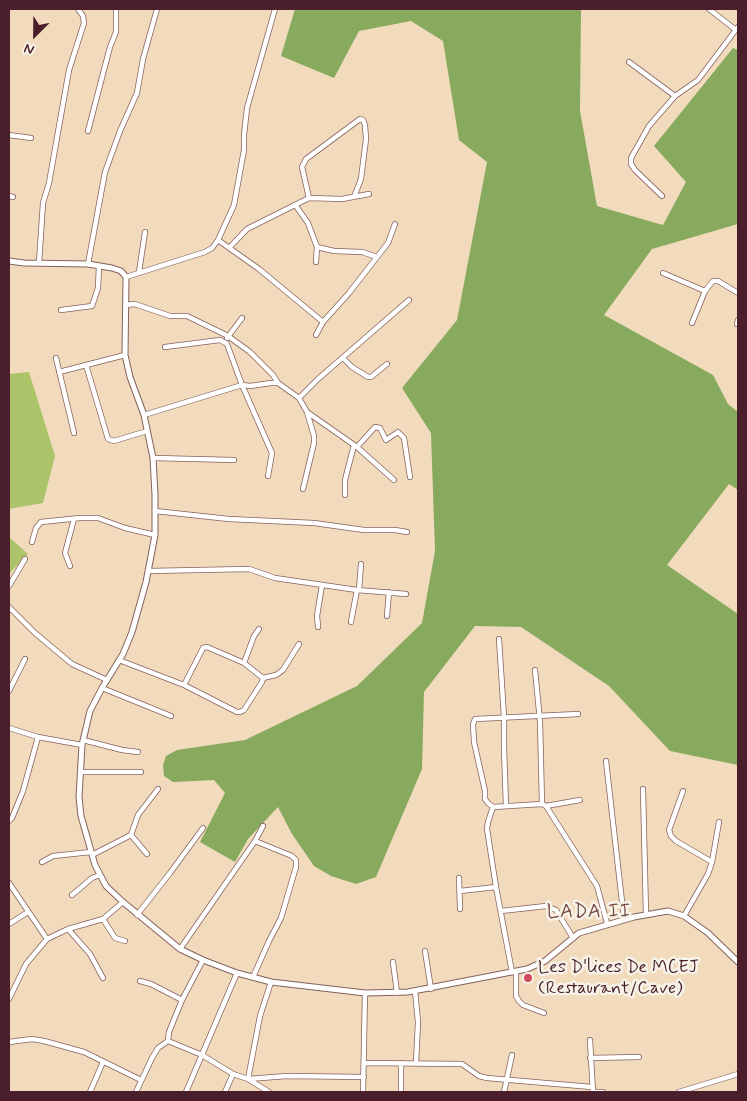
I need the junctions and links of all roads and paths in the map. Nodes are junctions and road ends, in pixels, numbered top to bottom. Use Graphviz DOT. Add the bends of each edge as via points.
graph roads {
  1 [pos="78,9"];
  2 [pos="116,9"];
  3 [pos="157,9"];
  4 [pos="276,9"];
  5 [pos="709,9"];
  6 [pos="737,29"];
  7 [pos="629,62"];
  8 [pos="675,96"];
  9 [pos="88,131"];
  10 [pos="9,135"];
  11 [pos="31,138"];
  12 [pos="368,194"];
  13 [pos="662,196"];
  14 [pos="354,197"];
  15 [pos="309,198"];
  16 [pos="296,206"];
  17 [pos="395,224"];
  18 [pos="145,232"];
  19 [pos="218,240"];
  20 [pos="230,247"];
  21 [pos="317,247"];
  22 [pos="377,257"];
  23 [pos="9,261"];
  24 [pos="316,262"];
  25 [pos="39,263"];
  26 [pos="88,264"];
  27 [pos="98,266"];
  28 [pos="139,272"];
  29 [pos="663,273"];
  30 [pos="126,277"];
  31 [pos="705,291"];
  32 [pos="738,293"];
  33 [pos="409,300"];
  34 [pos="125,305"];
  35 [pos="61,310"];
  36 [pos="242,318"];
  37 [pos="323,322"];
  38 [pos="692,323"];
  39 [pos="316,334"];
  40 [pos="226,339"];
  41 [pos="165,348"];
  42 [pos="125,355"];
  43 [pos="56,358"];
  44 [pos="343,358"];
  45 [pos="387,364"];
  46 [pos="86,365"];
  47 [pos="59,372"];
  48 [pos="278,383"];
  49 [pos="242,385"];
  50 [pos="299,398"];
  51 [pos="307,412"];
  52 [pos="144,415"];
  53 [pos="148,431"];
  54 [pos="74,433"];
  55 [pos="356,446"];
  56 [pos="153,458"];
  57 [pos="234,460"];
  58 [pos="268,476"];
  59 [pos="410,476"];
  60 [pos="394,480"];
  61 [pos="304,489"];
  62 [pos="345,495"];
  63 [pos="156,511"];
  64 [pos="74,519"];
  65 [pos="407,532"];
  66 [pos="154,535"];
  67 [pos="32,542"];
  68 [pos="24,559"];
  69 [pos="361,564"];
  70 [pos="70,566"];
  71 [pos="148,571"];
  72 [pos="322,585"];
  73 [pos="9,586"];
  74 [pos="358,590"];
  75 [pos="389,592"];
  76 [pos="406,594"];
  77 [pos="9,607"];
  78 [pos="387,616"];
  79 [pos="351,622"];
  80 [pos="318,627"];
  81 [pos="259,629"];
  82 [pos="499,639"];
  83 [pos="299,644"];
  84 [pos="25,659"];
  85 [pos="119,660"];
  86 [pos="244,663"];
  87 [pos="535,670"];
  88 [pos="263,678"];
  89 [pos="107,680"];
  90 [pos="184,685"];
  91 [pos="102,688"];
  92 [pos="9,691"];
  93 [pos="578,714"];
  94 [pos="171,716"];
  95 [pos="540,716"];
  96 [pos="504,717"];
  97 [pos="9,728"];
  98 [pos="38,737"];
  99 [pos="83,743"];
  100 [pos="138,752"];
  101 [pos="606,761"];
  102 [pos="80,772"];
  103 [pos="141,772"];
  104 [pos="158,789"];
  105 [pos="643,789"];
  106 [pos="683,791"];
  107 [pos="580,800"];
  108 [pos="544,805"];
  109 [pos="506,806"];
  110 [pos="493,807"];
  111 [pos="9,821"];
  112 [pos="719,822"];
  113 [pos="263,826"];
  114 [pos="203,828"];
  115 [pos="131,835"];
  116 [pos="255,841"];
  117 [pos="92,853"];
  118 [pos="146,854"];
  119 [pos="42,862"];
  120 [pos="712,862"];
  121 [pos="100,875"];
  122 [pos="459,878"];
  123 [pos="9,883"];
  124 [pos="496,887"];
  125 [pos="460,891"];
  126 [pos="72,895"];
  127 [pos="123,902"];
  128 [pos="460,910"];
  129 [pos="501,911"];
  130 [pos="28,912"];
  131 [pos="646,914"];
  132 [pos="137,915"];
  133 [pos="684,916"];
  134 [pos="103,919"];
  135 [pos="624,919"];
  136 [pos="9,924"];
  137 [pos="607,924"];
  138 [pos="68,929"];
  139 [pos="573,938"];
  140 [pos="47,939"];
  141 [pos="124,941"];
  142 [pos="180,949"];
  143 [pos="425,951"];
  144 [pos="203,960"];
  145 [pos="393,962"];
  146 [pos="738,962"];
  147 [pos="514,972"];
  148 [pos="237,974"];
  149 [pos="253,977"];
  150 [pos="103,978"];
  151 [pos="140,981"];
  152 [pos="271,982"];
  153 [pos="431,989"];
  154 [pos="415,991"];
  155 [pos="365,992"];
  156 [pos="398,993"];
  157 [pos="9,999"];
  158 [pos="182,1000"];
  159 [pos="544,1013"];
  160 [pos="590,1040"];
  161 [pos="168,1041"];
  162 [pos="9,1042"];
  163 [pos="202,1055"];
  164 [pos="512,1055"];
  165 [pos="639,1057"];
  166 [pos="590,1058"];
  167 [pos="103,1062"];
  168 [pos="364,1063"];
  169 [pos="401,1063"];
  170 [pos="416,1063"];
  171 [pos="233,1074"];
  172 [pos="738,1074"];
  173 [pos="364,1077"];
  174 [pos="248,1079"];
  175 [pos="141,1080"];
  176 [pos="507,1080"];
  177 [pos="593,1090"];
  178 [pos="90,1092"];
  179 [pos="136,1092"];
  180 [pos="186,1092"];
  181 [pos="225,1092"];
  182 [pos="269,1092"];
  183 [pos="364,1092"];
  184 [pos="400,1092"];
  185 [pos="504,1092"];
  186 [pos="603,1092"];
  187 [pos="679,1092"];
  1 -- 25 [label="street" via="84,23 69,70 43,203"];
  2 -- 9 [label="street" via="116,32"];
  3 -- 26 [label="street" via="137,93 105,172"];
  4 -- 19 [label="street" via="246,108 244,150 234,205"];
  5 -- 6 [label="street"];
  6 -- 8 [label="street" via="698,80"];
  7 -- 8 [label="street"];
  8 -- 13 [label="street" via="649,126 631,158 635,170"];
  10 -- 11 [label="street"];
  12 -- 14 [label="street"];
  14 -- 15 [label="street"];
  14 -- 15 [label="street" via="361,179 366,139 365,125 360,119 306,159 302,167"];
  15 -- 16 [label="street"];
  16 -- 20 [label="street" via="247,229"];
  16 -- 21 [label="street" via="308,223"];
  17 -- 22 [label="street" via="388,244"];
  18 -- 28 [label="street"];
  19 -- 20 [label="street"];
  19 -- 28 [label="street" via="205,252"];
  20 -- 37 [label="street"];
  21 -- 22 [label="street"];
  21 -- 24 [label="street"];
  22 -- 37 [label="street"];
  23 -- 25 [label="street"];
  25 -- 26 [label="street"];
  26 -- 27 [label="street"];
  27 -- 30 [label="street" via="121,271"];
  27 -- 35 [label="street" via="98,288 92,306"];
  28 -- 30 [label="street"];
  29 -- 31 [label="street"];
  30 -- 34 [label="street"];
  31 -- 32 [label="street" via="713,281 718,281"];
  31 -- 38 [label="street"];
  33 -- 44 [label="street"];
  34 -- 40 [label="street" via="135,304 170,316 187,316"];
  34 -- 42 [label="street"];
  36 -- 40 [label="street"];
  37 -- 39 [label="street"];
  40 -- 41 [label="street"];
  40 -- 48 [label="street" via="250,352"];
  40 -- 49 [label="street"];
  42 -- 46 [label="street"];
  42 -- 52 [label="street"];
  43 -- 47 [label="street"];
  44 -- 45 [label="street" via="368,377"];
  44 -- 50 [label="street"];
  46 -- 47 [label="street"];
  46 -- 53 [label="street" via="108,439 114,441"];
  47 -- 54 [label="street"];
  48 -- 49 [label="street"];
  48 -- 50 [label="street"];
  49 -- 52 [label="street"];
  49 -- 58 [label="street" via="272,453"];
  50 -- 51 [label="street"];
  51 -- 55 [label="street"];
  51 -- 61 [label="street" via="314,443"];
  52 -- 53 [label="street"];
  53 -- 56 [label="street"];
  55 -- 59 [label="street" via="375,427 380,428 386,440 398,432 404,438"];
  55 -- 60 [label="street"];
  55 -- 62 [label="street" via="345,480"];
  56 -- 57 [label="street"];
  56 -- 63 [label="street"];
  63 -- 65 [label="street"];
  63 -- 66 [label="street"];
  64 -- 66 [label="street" via="98,518"];
  64 -- 67 [label="street" via="41,522"];
  64 -- 70 [label="street" via="65,553"];
  66 -- 71 [label="street"];
  68 -- 73 [label="street"];
  69 -- 74 [label="street"];
  71 -- 72 [label="street" via="249,569 275,578"];
  71 -- 85 [label="street" via="132,632"];
  72 -- 74 [label="street"];
  72 -- 80 [label="street"];
  74 -- 75 [label="street"];
  74 -- 79 [label="street"];
  75 -- 76 [label="street"];
  75 -- 78 [label="street"];
  77 -- 89 [label="street" via="72,664"];
  81 -- 86 [label="street"];
  82 -- 96 [label="street"];
  83 -- 88 [label="street" via="283,670"];
  84 -- 92 [label="street"];
  85 -- 89 [label="street"];
  85 -- 90 [label="street"];
  86 -- 88 [label="street"];
  86 -- 90 [label="street" via="203,648"];
  87 -- 95 [label="street"];
  88 -- 90 [label="street" via="240,712"];
  89 -- 91 [label="street"];
  91 -- 94 [label="street"];
  91 -- 99 [label="street" via="90,711"];
  93 -- 95 [label="street"];
  95 -- 96 [label="street"];
  95 -- 108 [label="street"];
  96 -- 109 [label="street"];
  96 -- 110 [label="street" via="475,719 473,724 485,799"];
  97 -- 98 [label="street"];
  98 -- 99 [label="street"];
  98 -- 111 [label="street"];
  99 -- 100 [label="street"];
  99 -- 102 [label="street"];
  101 -- 135 [label="street"];
  102 -- 103 [label="street"];
  102 -- 117 [label="street" via="81,816"];
  104 -- 115 [label="street" via="138,815"];
  105 -- 131 [label="street"];
  106 -- 120 [label="street" via="669,830 671,836"];
  107 -- 108 [label="street"];
  108 -- 109 [label="street"];
  108 -- 137 [label="street" via="597,886"];
  109 -- 110 [label="street"];
  110 -- 124 [label="street" via="487,829"];
  112 -- 120 [label="street"];
  113 -- 116 [label="street"];
  114 -- 132 [label="street"];
  115 -- 117 [label="street"];
  115 -- 118 [label="street"];
  116 -- 142 [label="street"];
  116 -- 149 [label="street" via="292,856 296,867 281,918"];
  117 -- 119 [label="street" via="62,854"];
  117 -- 121 [label="street"];
  120 -- 133 [label="street"];
  121 -- 126 [label="street"];
  121 -- 127 [label="street" via="106,886"];
  122 -- 125 [label="street"];
  123 -- 130 [label="street"];
  124 -- 125 [label="street"];
  124 -- 129 [label="street"];
  125 -- 128 [label="street"];
  127 -- 132 [label="street"];
  127 -- 134 [label="street"];
  129 -- 139 [label="street" via="546,906 556,910"];
  129 -- 147 [label="street"];
  130 -- 136 [label="street"];
  130 -- 140 [label="street"];
  131 -- 133 [label="street" via="668,911"];
  131 -- 135 [label="street"];
  132 -- 142 [label="street"];
  133 -- 146 [label="street" via="708,933"];
  134 -- 138 [label="street"];
  134 -- 141 [label="street" via="115,938"];
  135 -- 137 [label="street"];
  137 -- 139 [label="street"];
  138 -- 140 [label="street"];
  138 -- 150 [label="street" via="90,954"];
  139 -- 147 [label="street" via="546,961"];
  140 -- 157 [label="street" via="26,964"];
  142 -- 144 [label="street"];
  143 -- 153 [label="street"];
  144 -- 148 [label="street"];
  144 -- 158 [label="street"];
  145 -- 156 [label="street"];
  147 -- 153 [label="street"];
  147 -- 159 [label="street" via="519,1001"];
  148 -- 149 [label="street"];
  148 -- 163 [label="street"];
  149 -- 152 [label="street"];
  151 -- 158 [label="street"];
  152 -- 155 [label="street"];
  152 -- 174 [label="street" via="260,1016"];
  153 -- 154 [label="street"];
  154 -- 156 [label="street"];
  154 -- 170 [label="street" via="418,1022"];
  155 -- 156 [label="street"];
  155 -- 168 [label="street"];
  158 -- 161 [label="street"];
  160 -- 166 [label="street"];
  161 -- 163 [label="street"];
  161 -- 175 [label="street" via="158,1048"];
  162 -- 167 [label="street" via="44,1040 84,1052"];
  163 -- 171 [label="street"];
  163 -- 180 [label="street"];
  164 -- 176 [label="street"];
  165 -- 166 [label="street"];
  166 -- 177 [label="street"];
  167 -- 175 [label="street"];
  167 -- 178 [label="street"];
  168 -- 169 [label="street"];
  168 -- 173 [label="street"];
  169 -- 170 [label="street"];
  169 -- 184 [label="street"];
  170 -- 176 [label="street" via="462,1064 479,1076"];
  171 -- 174 [label="street"];
  171 -- 181 [label="street"];
  172 -- 187 [label="street"];
  173 -- 174 [label="street"];
  173 -- 183 [label="street"];
  174 -- 182 [label="street"];
  175 -- 179 [label="street"];
  176 -- 177 [label="street"];
  176 -- 185 [label="street"];
  177 -- 186 [label="street"];
}
